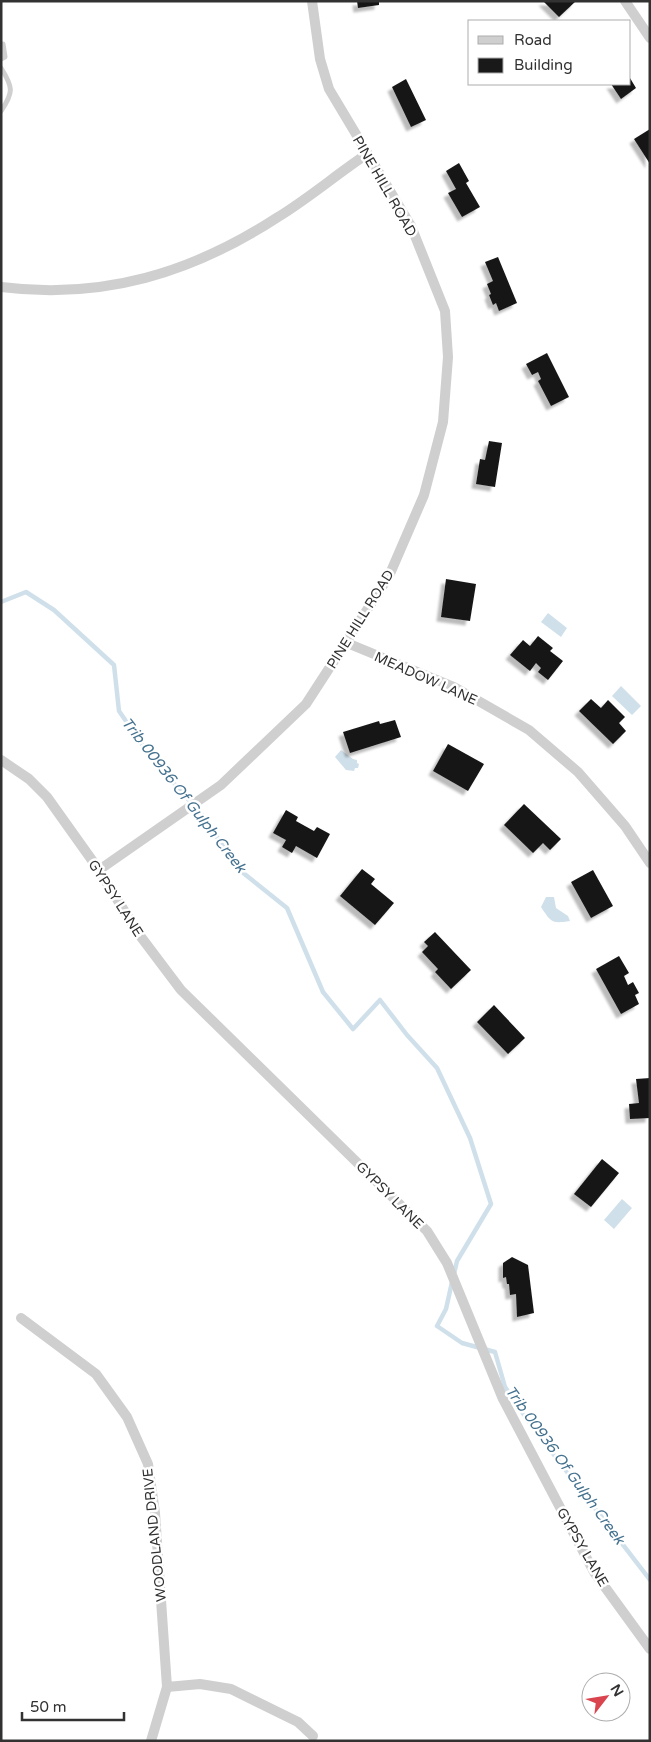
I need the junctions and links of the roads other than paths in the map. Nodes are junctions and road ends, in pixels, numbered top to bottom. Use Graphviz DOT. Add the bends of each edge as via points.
graph roads {
  1 [pos="312,1"];
  2 [pos="625,1"];
  3 [pos="650,38"];
  4 [pos="3,44"];
  5 [pos="1,59"];
  6 [pos="1,68"];
  7 [pos="1,111"];
  8 [pos="367,154"];
  9 [pos="1,287"];
  10 [pos="347,643"];
  11 [pos="1,760"];
  12 [pos="650,863"];
  13 [pos="99,870"];
  14 [pos="21,1318"];
  15 [pos="650,1649"];
  16 [pos="167,1687"];
  17 [pos="313,1736"];
  18 [pos="152,1741"];
  1 -- 8 [label="street, PINE HILL ROAD" via="320,59 329,90"];
  2 -- 3 [label="street"];
  4 -- 5 [label="lane" via="5,57"];
  6 -- 7 [label="lane" via="12,90"];
  8 -- 9 [label="street" via="271,222 233,244 175,270 101,287 62,290"];
  8 -- 10 [label="street, PINE HILL ROAD" via="411,226 434,282 445,311 448,357 442,422 424,495 389,576"];
  10 -- 12 [label="street, MEADOW LANE" via="454,688 529,730 578,772 625,826"];
  10 -- 13 [label="street, PINE HILL ROAD" via="306,704 221,785"];
  11 -- 13 [label="street, GYPSY LANE" via="29,779 47,797"];
  13 -- 15 [label="street, GYPSY LANE" via="138,933 181,990 427,1232 447,1263 503,1399 594,1572"];
  14 -- 16 [label="street, WOODLAND DRIVE" via="96,1374 127,1417 148,1464 155,1513"];
  16 -- 17 [label="street" via="200,1684 231,1689 298,1722"];
  16 -- 18 [label="street, WOODLAND DRIVE"];
}
